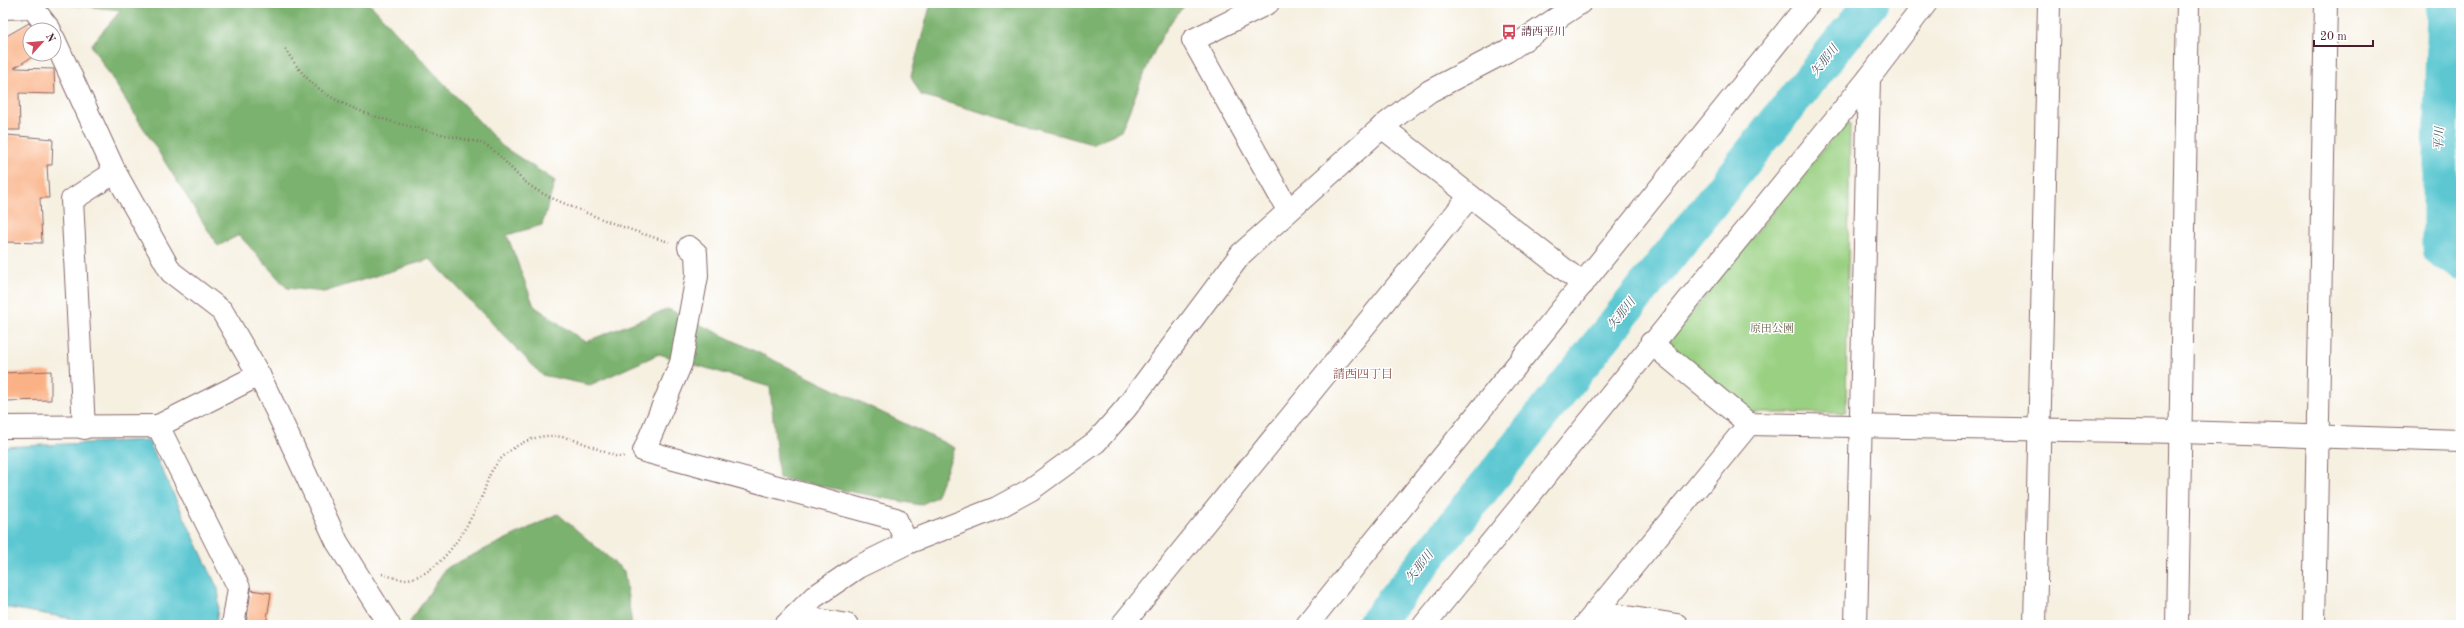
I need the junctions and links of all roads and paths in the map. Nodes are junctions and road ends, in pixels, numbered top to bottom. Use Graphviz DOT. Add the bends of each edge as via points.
graph roads {
  1 [pos="1268,3"];
  2 [pos="1580,3"];
  3 [pos="1809,3"];
  4 [pos="1926,3"];
  5 [pos="2049,3"];
  6 [pos="2188,3"];
  7 [pos="2326,3"];
  8 [pos="3,8"];
  9 [pos="44,22"];
  10 [pos="285,49"];
  11 [pos="62,56"];
  12 [pos="1868,78"];
  13 [pos="1382,127"];
  14 [pos="115,172"];
  15 [pos="1470,196"];
  16 [pos="1288,210"];
  17 [pos="689,247"];
  18 [pos="1583,284"];
  19 [pos="1651,343"];
  20 [pos="259,375"];
  21 [pos="1749,424"];
  22 [pos="158,426"];
  23 [pos="1861,426"];
  24 [pos="3,428"];
  25 [pos="84,428"];
  26 [pos="2040,430"];
  27 [pos="2180,432"];
  28 [pos="2318,436"];
  29 [pos="2461,441"];
  30 [pos="644,451"];
  31 [pos="907,543"];
  32 [pos="351,565"];
  33 [pos="1590,619"];
  34 [pos="790,620"];
  35 [pos="233,625"];
  36 [pos="389,625"];
  37 [pos="848,625"];
  38 [pos="1122,625"];
  39 [pos="1307,625"];
  40 [pos="1424,625"];
  41 [pos="1677,625"];
  42 [pos="1856,625"];
  43 [pos="2035,625"];
  44 [pos="2177,625"];
  45 [pos="2314,625"];
  1 -- 16 [label="street" via="1193,40"];
  2 -- 13 [label="street" via="1507,51 1430,91"];
  3 -- 18 [label="street"];
  4 -- 12 [label="street"];
  5 -- 26 [label="street"];
  6 -- 27 [label="street"];
  7 -- 28 [label="street"];
  8 -- 9 [label="street" via="32,7"];
  10 -- 17 [label="path" via="295,65 332,97 404,125 481,143 498,152 531,187 550,197 611,223"];
  11 -- 14 [label="street"];
  12 -- 19 [label="street"];
  12 -- 23 [label="street"];
  13 -- 15 [label="street"];
  13 -- 16 [label="street"];
  14 -- 20 [label="street" via="171,272 222,312"];
  14 -- 25 [label="street" via="72,200"];
  15 -- 18 [label="street"];
  15 -- 38 [label="street"];
  16 -- 31 [label="street" via="1237,260 1122,412 1096,442 1030,490 997,508"];
  17 -- 30 [label="street" via="696,253 697,276 681,363"];
  18 -- 39 [label="street"];
  19 -- 21 [label="street"];
  19 -- 40 [label="street"];
  20 -- 22 [label="street"];
  20 -- 32 [label="street" via="323,514"];
  21 -- 23 [label="street"];
  21 -- 33 [label="street"];
  22 -- 25 [label="street"];
  22 -- 35 [label="street" via="239,588"];
  23 -- 26 [label="street"];
  23 -- 42 [label="street"];
  24 -- 25 [label="street"];
  26 -- 27 [label="street"];
  26 -- 43 [label="street"];
  27 -- 28 [label="street"];
  27 -- 44 [label="street"];
  28 -- 29 [label="street"];
  28 -- 45 [label="street"];
  30 -- 31 [label="street" via="896,519"];
  30 -- 32 [label="path" via="618,458 564,438 548,436 521,443 505,455 493,469 472,515 449,553 435,566 415,577 400,579"];
  31 -- 34 [label="street" via="840,577 814,596"];
  32 -- 36 [label="street"];
  33 -- 41 [label="street"];
  34 -- 37 [label="street"];
}
